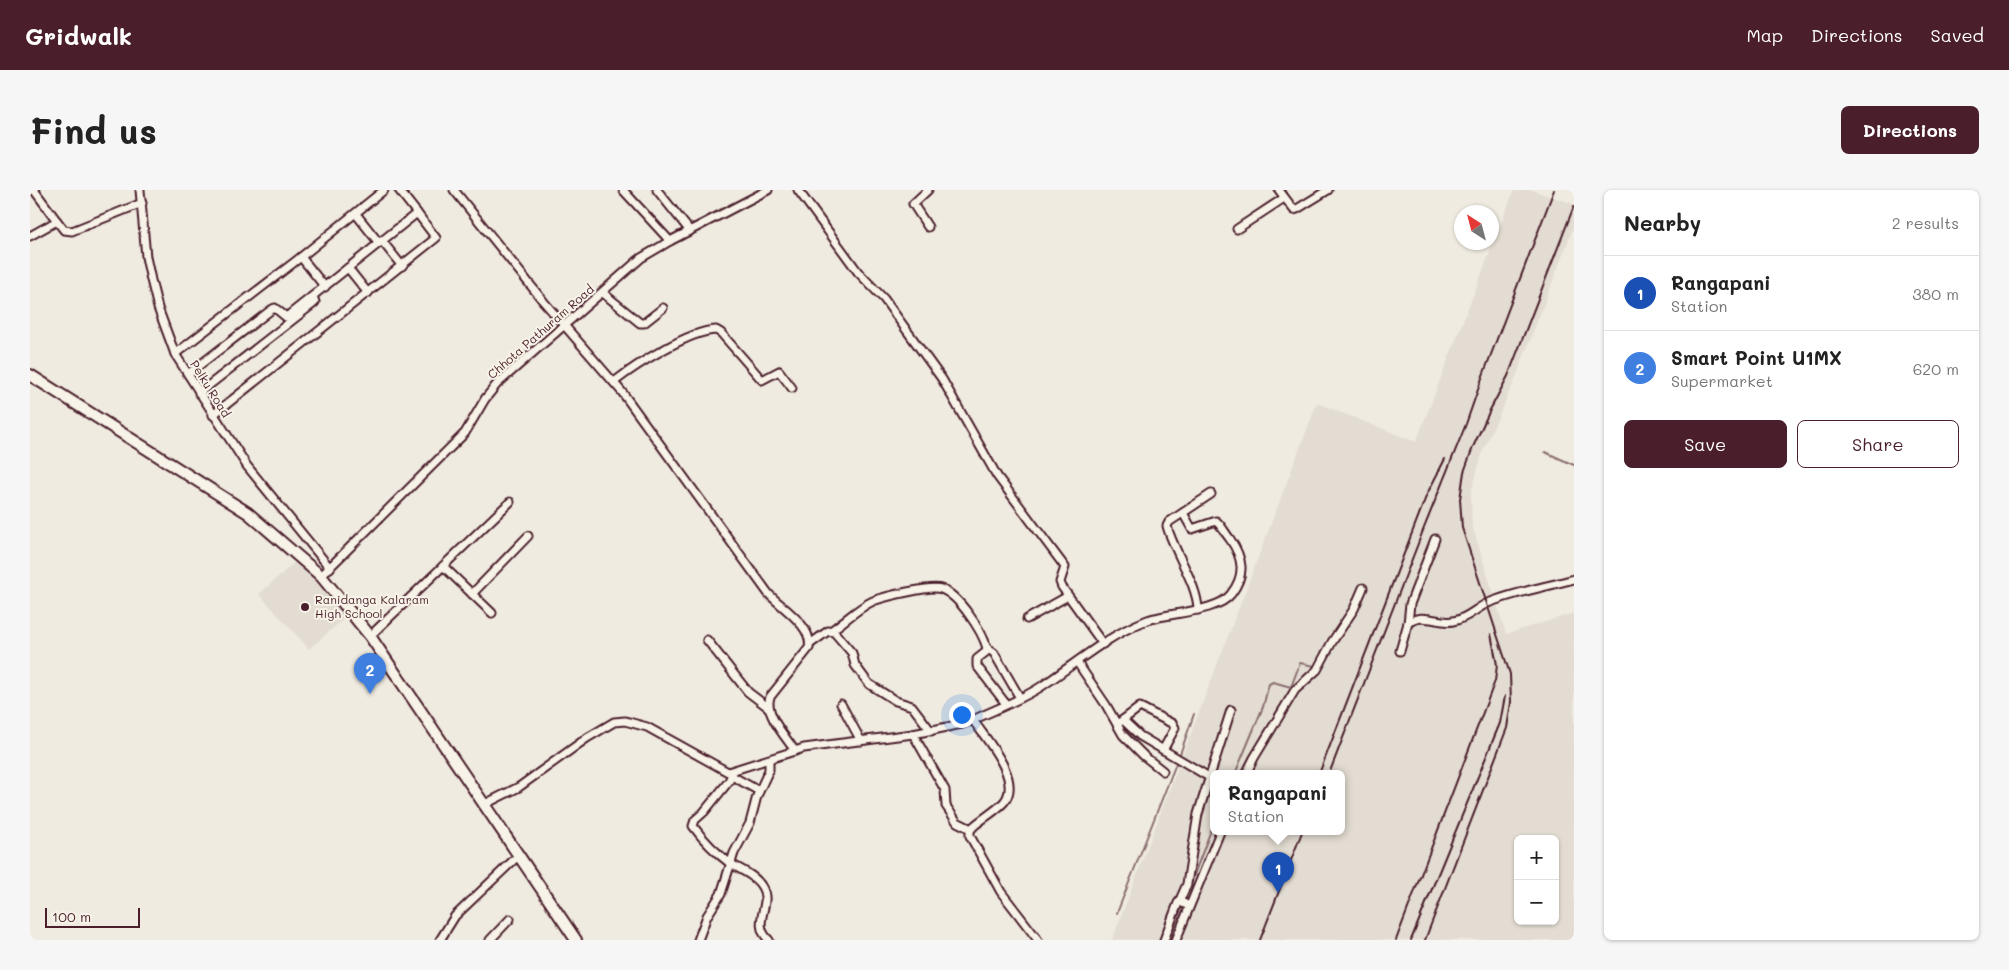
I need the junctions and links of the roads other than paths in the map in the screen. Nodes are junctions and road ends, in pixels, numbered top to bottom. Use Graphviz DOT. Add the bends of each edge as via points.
graph roads {
  1 [pos="34,190"];
  2 [pos="140,190"];
  3 [pos="384,190"];
  4 [pos="398,190"];
  5 [pos="454,190"];
  6 [pos="623,190"];
  7 [pos="657,190"];
  8 [pos="768,190"];
  9 [pos="798,190"];
  10 [pos="928,190"];
  11 [pos="1279,190"];
  12 [pos="1328,190"];
  13 [pos="1284,198"];
  14 [pos="142,203"];
  15 [pos="417,213"];
  16 [pos="356,214"];
  17 [pos="57,221"];
  18 [pos="928,227"];
  19 [pos="1237,229"];
  20 [pos="690,231"];
  21 [pos="30,236"];
  22 [pos="670,241"];
  23 [pos="380,242"];
  24 [pos="301,257"];
  25 [pos="402,266"];
  26 [pos="348,268"];
  27 [pos="325,286"];
  28 [pos="368,293"];
  29 [pos="603,293"];
  30 [pos="312,296"];
  31 [pos="662,308"];
  32 [pos="565,326"];
  33 [pos="175,354"];
  34 [pos="188,374"];
  35 [pos="30,375"];
  36 [pos="614,382"];
  37 [pos="792,388"];
  38 [pos="199,393"];
  39 [pos="213,415"];
  40 [pos="1211,494"];
  41 [pos="510,502"];
  42 [pos="1183,513"];
  43 [pos="528,536"];
  44 [pos="1435,539"];
  45 [pos="443,566"];
  46 [pos="330,568"];
  47 [pos="321,576"];
  48 [pos="1574,579"];
  49 [pos="1363,588"];
  50 [pos="472,594"];
  51 [pos="1068,596"];
  52 [pos="1198,610"];
  53 [pos="492,613"];
  54 [pos="1027,619"];
  55 [pos="1408,623"];
  56 [pos="832,630"];
  57 [pos="370,636"];
  58 [pos="707,640"];
  59 [pos="810,644"];
  60 [pos="1103,644"];
  61 [pos="987,648"];
  62 [pos="1400,652"];
  63 [pos="1077,662"];
  64 [pos="1020,698"];
  65 [pos="841,704"];
  66 [pos="1006,704"];
  67 [pos="769,708"];
  68 [pos="1231,710"];
  69 [pos="973,720"];
  70 [pos="1120,722"];
  71 [pos="931,731"];
  72 [pos="913,734"];
  73 [pos="861,741"];
  74 [pos="1163,750"];
  75 [pos="795,751"];
  76 [pos="769,760"];
  77 [pos="1211,770"];
  78 [pos="1248,770"];
  79 [pos="1163,771"];
  80 [pos="733,774"];
  81 [pos="1210,774"];
  82 [pos="1209,777"];
  83 [pos="760,791"];
  84 [pos="483,805"];
  85 [pos="971,829"];
  86 [pos="1218,835"];
  87 [pos="518,856"];
  88 [pos="730,863"];
  89 [pos="1183,904"];
  90 [pos="510,919"];
  91 [pos="1035,935"];
  92 [pos="440,940"];
  93 [pos="490,940"];
  94 [pos="576,940"];
  95 [pos="698,940"];
  96 [pos="769,940"];
  97 [pos="1164,940"];
  98 [pos="1176,940"];
  1 -- 17 [label="street"];
  2 -- 14 [label="street, Pelku Road"];
  3 -- 16 [label="street"];
  4 -- 15 [label="street"];
  5 -- 32 [label="street"];
  6 -- 22 [label="street"];
  7 -- 20 [label="street"];
  8 -- 20 [label="street, Chhota Pathuram Road"];
  9 -- 51 [label="street" via="858,272 884,299 951,392 997,476 1062,563 1065,571 1060,582"];
  10 -- 18 [label="street" via="913,204"];
  11 -- 13 [label="street"];
  12 -- 13 [label="street" via="1297,210 1290,207"];
  13 -- 19 [label="street"];
  14 -- 17 [label="street" via="72,231 64,230"];
  14 -- 33 [label="street, Pelku Road" via="151,280"];
  15 -- 23 [label="street"];
  15 -- 25 [label="street" via="436,239"];
  16 -- 23 [label="street"];
  16 -- 24 [label="street"];
  17 -- 21 [label="street"];
  20 -- 22 [label="street, Chhota Pathuram Road"];
  22 -- 29 [label="street, Chhota Pathuram Road" via="642,258"];
  23 -- 25 [label="street"];
  23 -- 26 [label="street"];
  24 -- 27 [label="street"];
  24 -- 33 [label="street"];
  25 -- 28 [label="street"];
  26 -- 27 [label="street"];
  26 -- 28 [label="street"];
  27 -- 30 [label="street"];
  28 -- 39 [label="street"];
  29 -- 31 [label="street" via="640,323"];
  29 -- 32 [label="street, Chhota Pathuram Road"];
  30 -- 34 [label="street" via="286,317 275,308 271,310"];
  30 -- 38 [label="street" via="314,304"];
  32 -- 36 [label="street"];
  32 -- 46 [label="street, Chhota Pathuram Road" via="497,384 465,433"];
  33 -- 34 [label="street, Pelku Road"];
  34 -- 38 [label="street, Pelku Road"];
  35 -- 47 [label="highway" via="248,513"];
  36 -- 37 [label="street" via="682,340 716,330 762,380 779,372"];
  36 -- 59 [label="street" via="768,592 798,620"];
  38 -- 39 [label="street, Pelku Road"];
  39 -- 46 [label="street, Pelku Road" via="247,466"];
  40 -- 42 [label="street"];
  41 -- 45 [label="street"];
  42 -- 52 [label="street" via="1167,526"];
  42 -- 52 [label="street" via="1192,529 1212,521 1219,523 1242,564 1240,579 1230,596"];
  43 -- 50 [label="street"];
  44 -- 55 [label="street" via="1410,604"];
  45 -- 50 [label="street"];
  45 -- 57 [label="street"];
  46 -- 47 [label="street, Chhota Pathuram Road"];
  47 -- 57 [label="highway"];
  48 -- 55 [label="street" via="1487,604 1453,621 1425,618"];
  49 -- 78 [label="street" via="1317,670 1296,690"];
  50 -- 53 [label="street"];
  51 -- 54 [label="street"];
  51 -- 60 [label="street"];
  52 -- 60 [label="street" via="1146,620"];
  55 -- 62 [label="street"];
  56 -- 59 [label="street"];
  56 -- 61 [label="street" via="872,602 939,588 966,610"];
  56 -- 71 [label="street" via="852,653 855,665 869,684 896,701 912,706"];
  57 -- 84 [label="highway"];
  58 -- 67 [label="street" via="748,692"];
  59 -- 67 [label="street" via="770,697"];
  60 -- 63 [label="street"];
  61 -- 64 [label="street" via="994,653"];
  61 -- 66 [label="street" via="977,659 977,666"];
  63 -- 64 [label="street"];
  63 -- 70 [label="street"];
  64 -- 66 [label="street"];
  65 -- 73 [label="street"];
  66 -- 69 [label="street"];
  67 -- 75 [label="street"];
  68 -- 77 [label="street"];
  69 -- 71 [label="street"];
  69 -- 85 [label="street" via="1007,772 1009,782 1004,802"];
  70 -- 74 [label="street"];
  70 -- 74 [label="street" via="1140,707 1173,724 1175,728"];
  70 -- 79 [label="street" via="1120,732"];
  71 -- 72 [label="street"];
  72 -- 73 [label="street"];
  72 -- 85 [label="street" via="945,790 946,806 957,822"];
  73 -- 75 [label="street"];
  74 -- 82 [label="street"];
  75 -- 76 [label="street"];
  76 -- 80 [label="street"];
  76 -- 83 [label="street"];
  80 -- 83 [label="street"];
  80 -- 84 [label="street" via="646,727 625,721 614,722 519,787"];
  80 -- 88 [label="street" via="693,823 705,842"];
  81 -- 82 [label="street"];
  82 -- 89 [label="street" via="1196,825"];
  83 -- 88 [label="street" via="750,823"];
  84 -- 87 [label="highway"];
  85 -- 91 [label="street" via="972,841 996,884"];
  86 -- 89 [label="street"];
  87 -- 92 [label="street" via="455,916"];
  87 -- 94 [label="highway"];
  88 -- 95 [label="street" via="721,894 707,916"];
  88 -- 96 [label="street" via="763,888 765,899 760,928"];
  89 -- 97 [label="street"];
  89 -- 98 [label="street"];
  90 -- 93 [label="street"];
}
